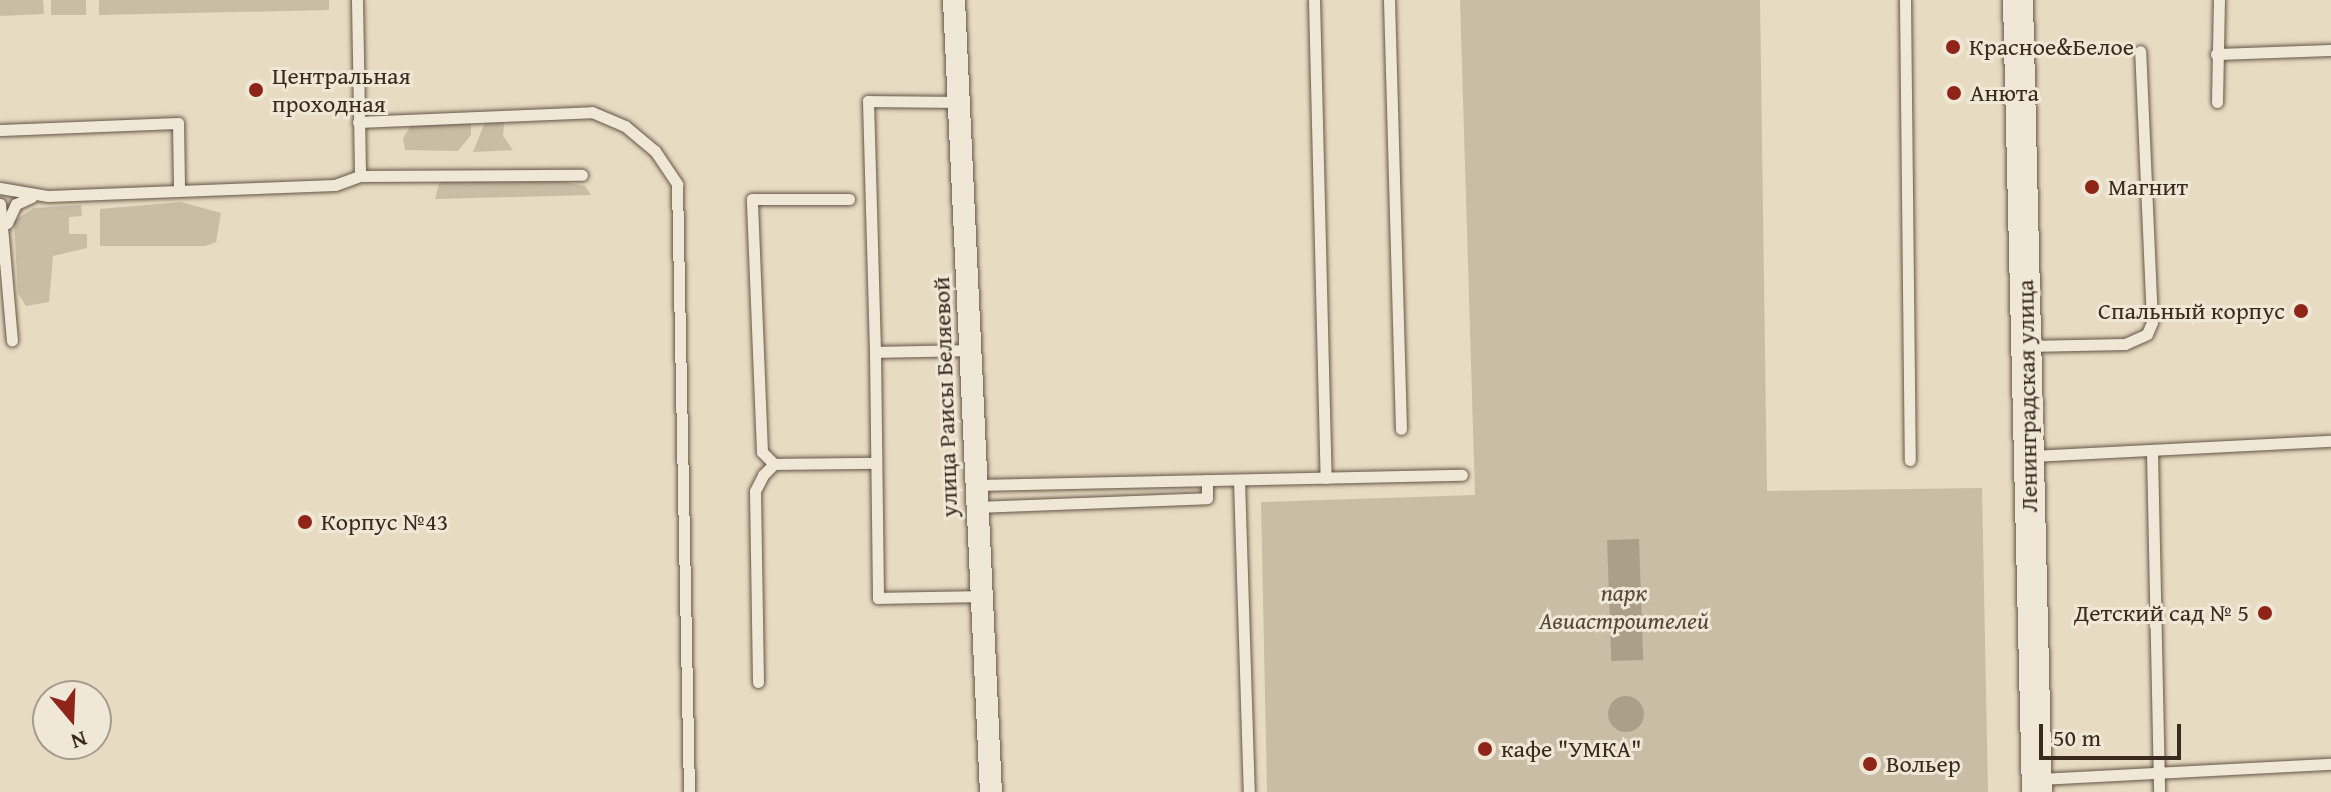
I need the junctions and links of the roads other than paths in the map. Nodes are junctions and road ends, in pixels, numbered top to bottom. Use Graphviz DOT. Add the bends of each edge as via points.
graph roads {
  1 [pos="357,0"];
  2 [pos="954,0"];
  3 [pos="1314,0"];
  4 [pos="1389,0"];
  5 [pos="1905,0"];
  6 [pos="2018,0"];
  7 [pos="2219,0"];
  8 [pos="2331,50"];
  9 [pos="2140,51"];
  10 [pos="2216,54"];
  11 [pos="959,102"];
  12 [pos="2217,102"];
  13 [pos="358,122"];
  14 [pos="0,130"];
  15 [pos="582,175"];
  16 [pos="360,176"];
  17 [pos="0,188"];
  18 [pos="179,188"];
  19 [pos="48,196"];
  20 [pos="849,199"];
  21 [pos="0,204"];
  22 [pos="6,237"];
  23 [pos="12,340"];
  24 [pos="2026,346"];
  25 [pos="969,350"];
  26 [pos="875,352"];
  27 [pos="1401,429"];
  28 [pos="2331,441"];
  29 [pos="2152,452"];
  30 [pos="2029,456"];
  31 [pos="1910,460"];
  32 [pos="876,463"];
  33 [pos="774,464"];
  34 [pos="1462,475"];
  35 [pos="1326,478"];
  36 [pos="1207,480"];
  37 [pos="1239,480"];
  38 [pos="976,496"];
  39 [pos="980,596"];
  40 [pos="758,682"];
  41 [pos="2331,764"];
  42 [pos="2159,771"];
  43 [pos="2037,785"];
  44 [pos="689,792"];
  45 [pos="991,792"];
  46 [pos="1249,792"];
  47 [pos="2159,792"];
  1 -- 13 [label="lane"];
  2 -- 11 [label="street, улица Раисы Беляевой"];
  3 -- 35 [label="lane"];
  4 -- 27 [label="lane"];
  5 -- 31 [label="lane"];
  6 -- 24 [label="main road, Ленинградская улица"];
  7 -- 10 [label="lane"];
  8 -- 10 [label="lane"];
  9 -- 24 [label="lane" via="2152,322 2147,334 2125,344"];
  10 -- 12 [label="lane"];
  11 -- 25 [label="street, улица Раисы Беляевой"];
  11 -- 26 [label="lane" via="868,101"];
  13 -- 16 [label="lane"];
  13 -- 44 [label="lane" via="592,112 625,126 655,151 677,184"];
  14 -- 18 [label="lane" via="178,123"];
  15 -- 16 [label="lane"];
  16 -- 18 [label="lane" via="335,185"];
  17 -- 19 [label="lane"];
  18 -- 19 [label="lane"];
  19 -- 22 [label="lane" via="16,204"];
  20 -- 33 [label="lane" via="752,199 762,452"];
  21 -- 22 [label="lane"];
  22 -- 23 [label="lane"];
  24 -- 30 [label="main road, Ленинградская улица"];
  25 -- 26 [label="lane"];
  25 -- 38 [label="street, улица Раисы Беляевой"];
  26 -- 32 [label="lane"];
  28 -- 29 [label="lane"];
  29 -- 30 [label="lane"];
  29 -- 42 [label="lane"];
  30 -- 43 [label="main road, Ленинградская улица"];
  32 -- 33 [label="lane"];
  32 -- 39 [label="lane" via="878,598"];
  33 -- 40 [label="lane" via="755,491"];
  34 -- 35 [label="lane"];
  35 -- 37 [label="lane"];
  36 -- 37 [label="lane"];
  36 -- 38 [label="lane"];
  36 -- 38 [label="lane" via="1207,498"];
  37 -- 46 [label="lane"];
  38 -- 39 [label="street, улица Раисы Беляевой"];
  39 -- 45 [label="street, улица Раисы Беляевой"];
  41 -- 42 [label="lane"];
  42 -- 43 [label="lane"];
  42 -- 47 [label="lane"];
}
